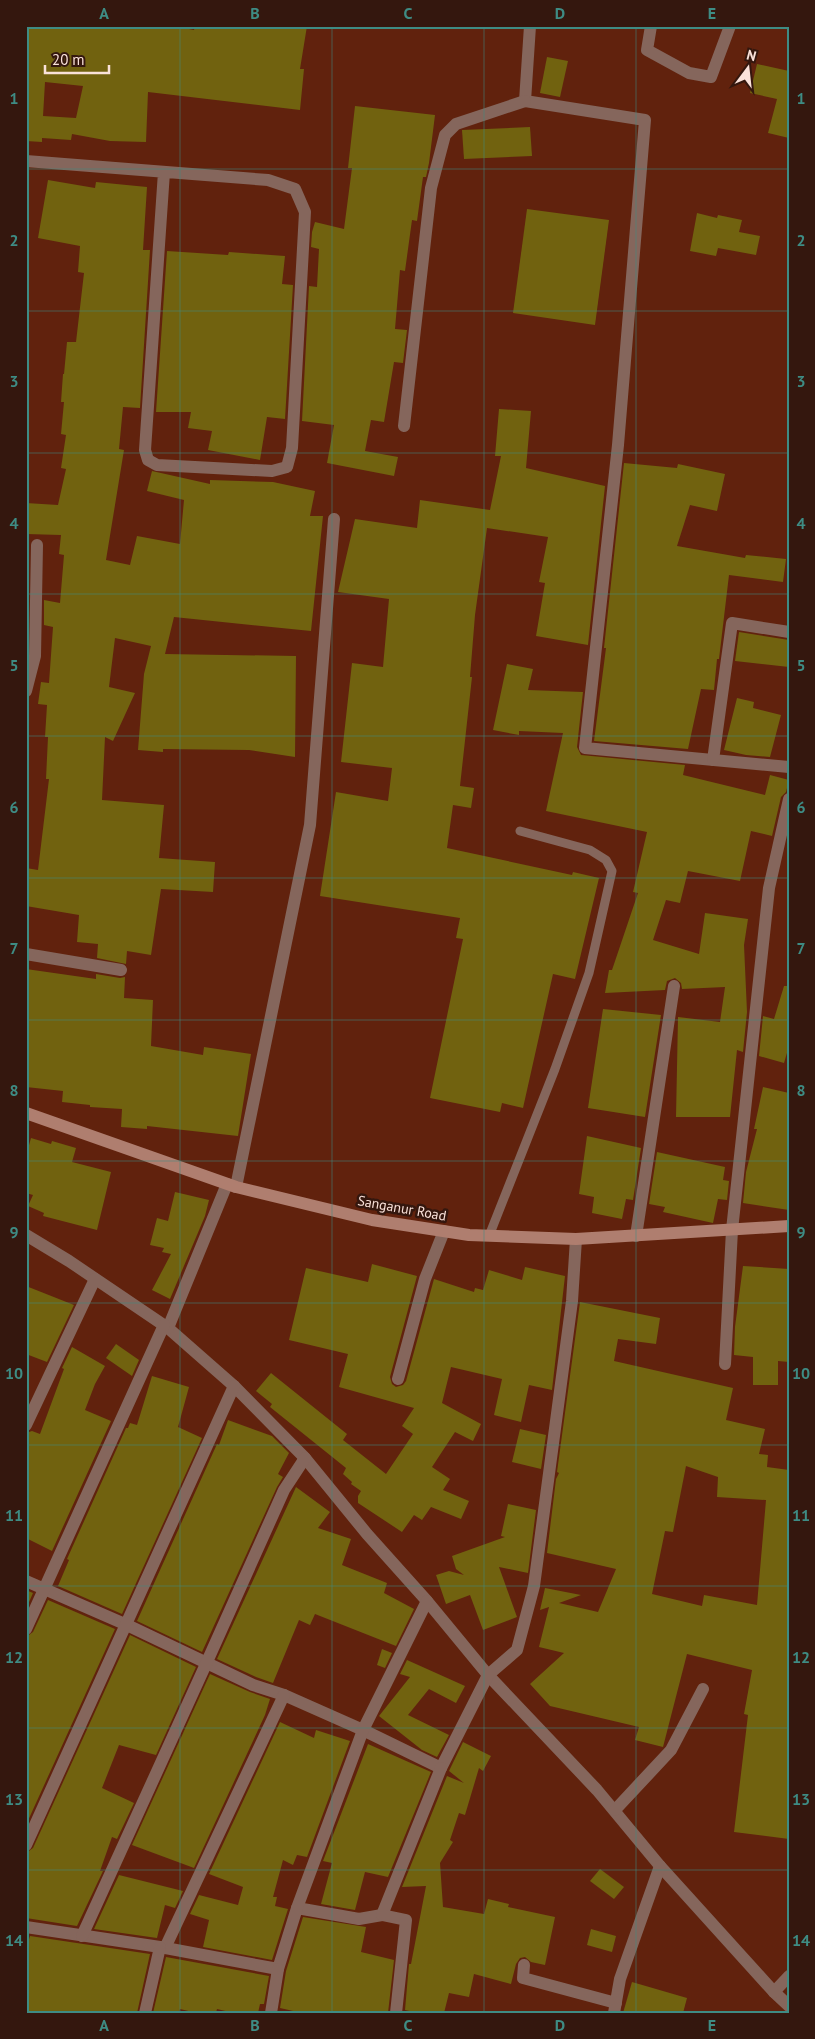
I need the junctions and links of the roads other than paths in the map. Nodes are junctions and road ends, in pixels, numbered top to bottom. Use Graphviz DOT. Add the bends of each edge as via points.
graph roads {
  1 [pos="530,26"];
  2 [pos="652,26"];
  3 [pos="730,26"];
  4 [pos="526,101"];
  5 [pos="26,161"];
  6 [pos="164,172"];
  7 [pos="404,426"];
  8 [pos="334,519"];
  9 [pos="37,545"];
  10 [pos="789,632"];
  11 [pos="26,691"];
  12 [pos="713,760"];
  13 [pos="789,767"];
  14 [pos="789,799"];
  15 [pos="520,831"];
  16 [pos="26,954"];
  17 [pos="121,970"];
  18 [pos="674,986"];
  19 [pos="26,1113"];
  20 [pos="232,1186"];
  21 [pos="789,1226"];
  22 [pos="732,1230"];
  23 [pos="444,1231"];
  24 [pos="26,1235"];
  25 [pos="489,1236"];
  26 [pos="636,1236"];
  27 [pos="576,1239"];
  28 [pos="95,1279"];
  29 [pos="166,1326"];
  30 [pos="725,1364"];
  31 [pos="398,1379"];
  32 [pos="234,1386"];
  33 [pos="26,1425"];
  34 [pos="305,1458"];
  35 [pos="26,1581"];
  36 [pos="44,1588"];
  37 [pos="427,1601"];
  38 [pos="127,1625"];
  39 [pos="26,1630"];
  40 [pos="206,1664"];
  41 [pos="488,1675"];
  42 [pos="702,1689"];
  43 [pos="284,1695"];
  44 [pos="363,1730"];
  45 [pos="441,1768"];
  46 [pos="615,1810"];
  47 [pos="26,1845"];
  48 [pos="660,1866"];
  49 [pos="297,1908"];
  50 [pos="382,1915"];
  51 [pos="26,1927"];
  52 [pos="82,1936"];
  53 [pos="162,1947"];
  54 [pos="524,1965"];
  55 [pos="278,1969"];
  56 [pos="789,1976"];
  57 [pos="774,1992"];
  58 [pos="789,2006"];
  59 [pos="615,2008"];
  60 [pos="145,2013"];
  61 [pos="271,2013"];
  62 [pos="396,2013"];
  1 -- 4 [label="street"];
  2 -- 3 [label="street" via="648,50 689,73 711,77"];
  4 -- 7 [label="street" via="456,124 445,135 431,188"];
  4 -- 12 [label="street" via="646,120 618,445 585,748"];
  5 -- 6 [label="street"];
  6 -- 6 [label="street" via="268,180 295,188 305,212 292,448 287,467 272,472 157,465 148,460 145,450"];
  8 -- 20 [label="street" via="310,825"];
  9 -- 11 [label="street" via="36,656"];
  10 -- 12 [label="street" via="732,623"];
  12 -- 13 [label="street"];
  14 -- 22 [label="street" via="769,888"];
  15 -- 25 [label="lane" via="590,850 606,860 612,870 589,973"];
  16 -- 17 [label="street"];
  18 -- 26 [label="street"];
  19 -- 20 [label="main road, Sanganur Road"];
  20 -- 23 [label="main road, Sanganur Road" via="372,1220"];
  20 -- 29 [label="street"];
  21 -- 22 [label="main road, Sanganur Road"];
  22 -- 26 [label="main road, Sanganur Road"];
  22 -- 30 [label="street"];
  23 -- 25 [label="main road, Sanganur Road"];
  23 -- 31 [label="street" via="425,1279"];
  24 -- 28 [label="street"];
  25 -- 27 [label="main road, Sanganur Road"];
  26 -- 27 [label="main road, Sanganur Road"];
  27 -- 41 [label="street" via="572,1301 534,1586 517,1650"];
  28 -- 29 [label="street"];
  28 -- 33 [label="street"];
  29 -- 32 [label="street"];
  29 -- 36 [label="street"];
  32 -- 34 [label="street"];
  32 -- 38 [label="street"];
  34 -- 37 [label="street"];
  34 -- 40 [label="street" via="284,1490"];
  35 -- 36 [label="street"];
  36 -- 38 [label="street"];
  36 -- 39 [label="street"];
  37 -- 41 [label="street"];
  37 -- 44 [label="street"];
  38 -- 40 [label="street"];
  38 -- 47 [label="street"];
  40 -- 43 [label="street"];
  40 -- 52 [label="street"];
  41 -- 45 [label="street"];
  41 -- 46 [label="street"];
  42 -- 46 [label="street" via="671,1750"];
  43 -- 44 [label="street"];
  43 -- 53 [label="street"];
  44 -- 45 [label="street"];
  44 -- 49 [label="street"];
  45 -- 50 [label="street"];
  46 -- 48 [label="street"];
  48 -- 57 [label="street"];
  48 -- 59 [label="street" via="620,1979"];
  49 -- 50 [label="street" via="360,1919"];
  49 -- 55 [label="street"];
  50 -- 62 [label="street" via="406,1920"];
  51 -- 52 [label="street"];
  52 -- 53 [label="street"];
  53 -- 55 [label="street"];
  53 -- 60 [label="street"];
  54 -- 59 [label="street" via="523,1978"];
  55 -- 61 [label="street"];
  56 -- 57 [label="street"];
  57 -- 58 [label="street"];
}
